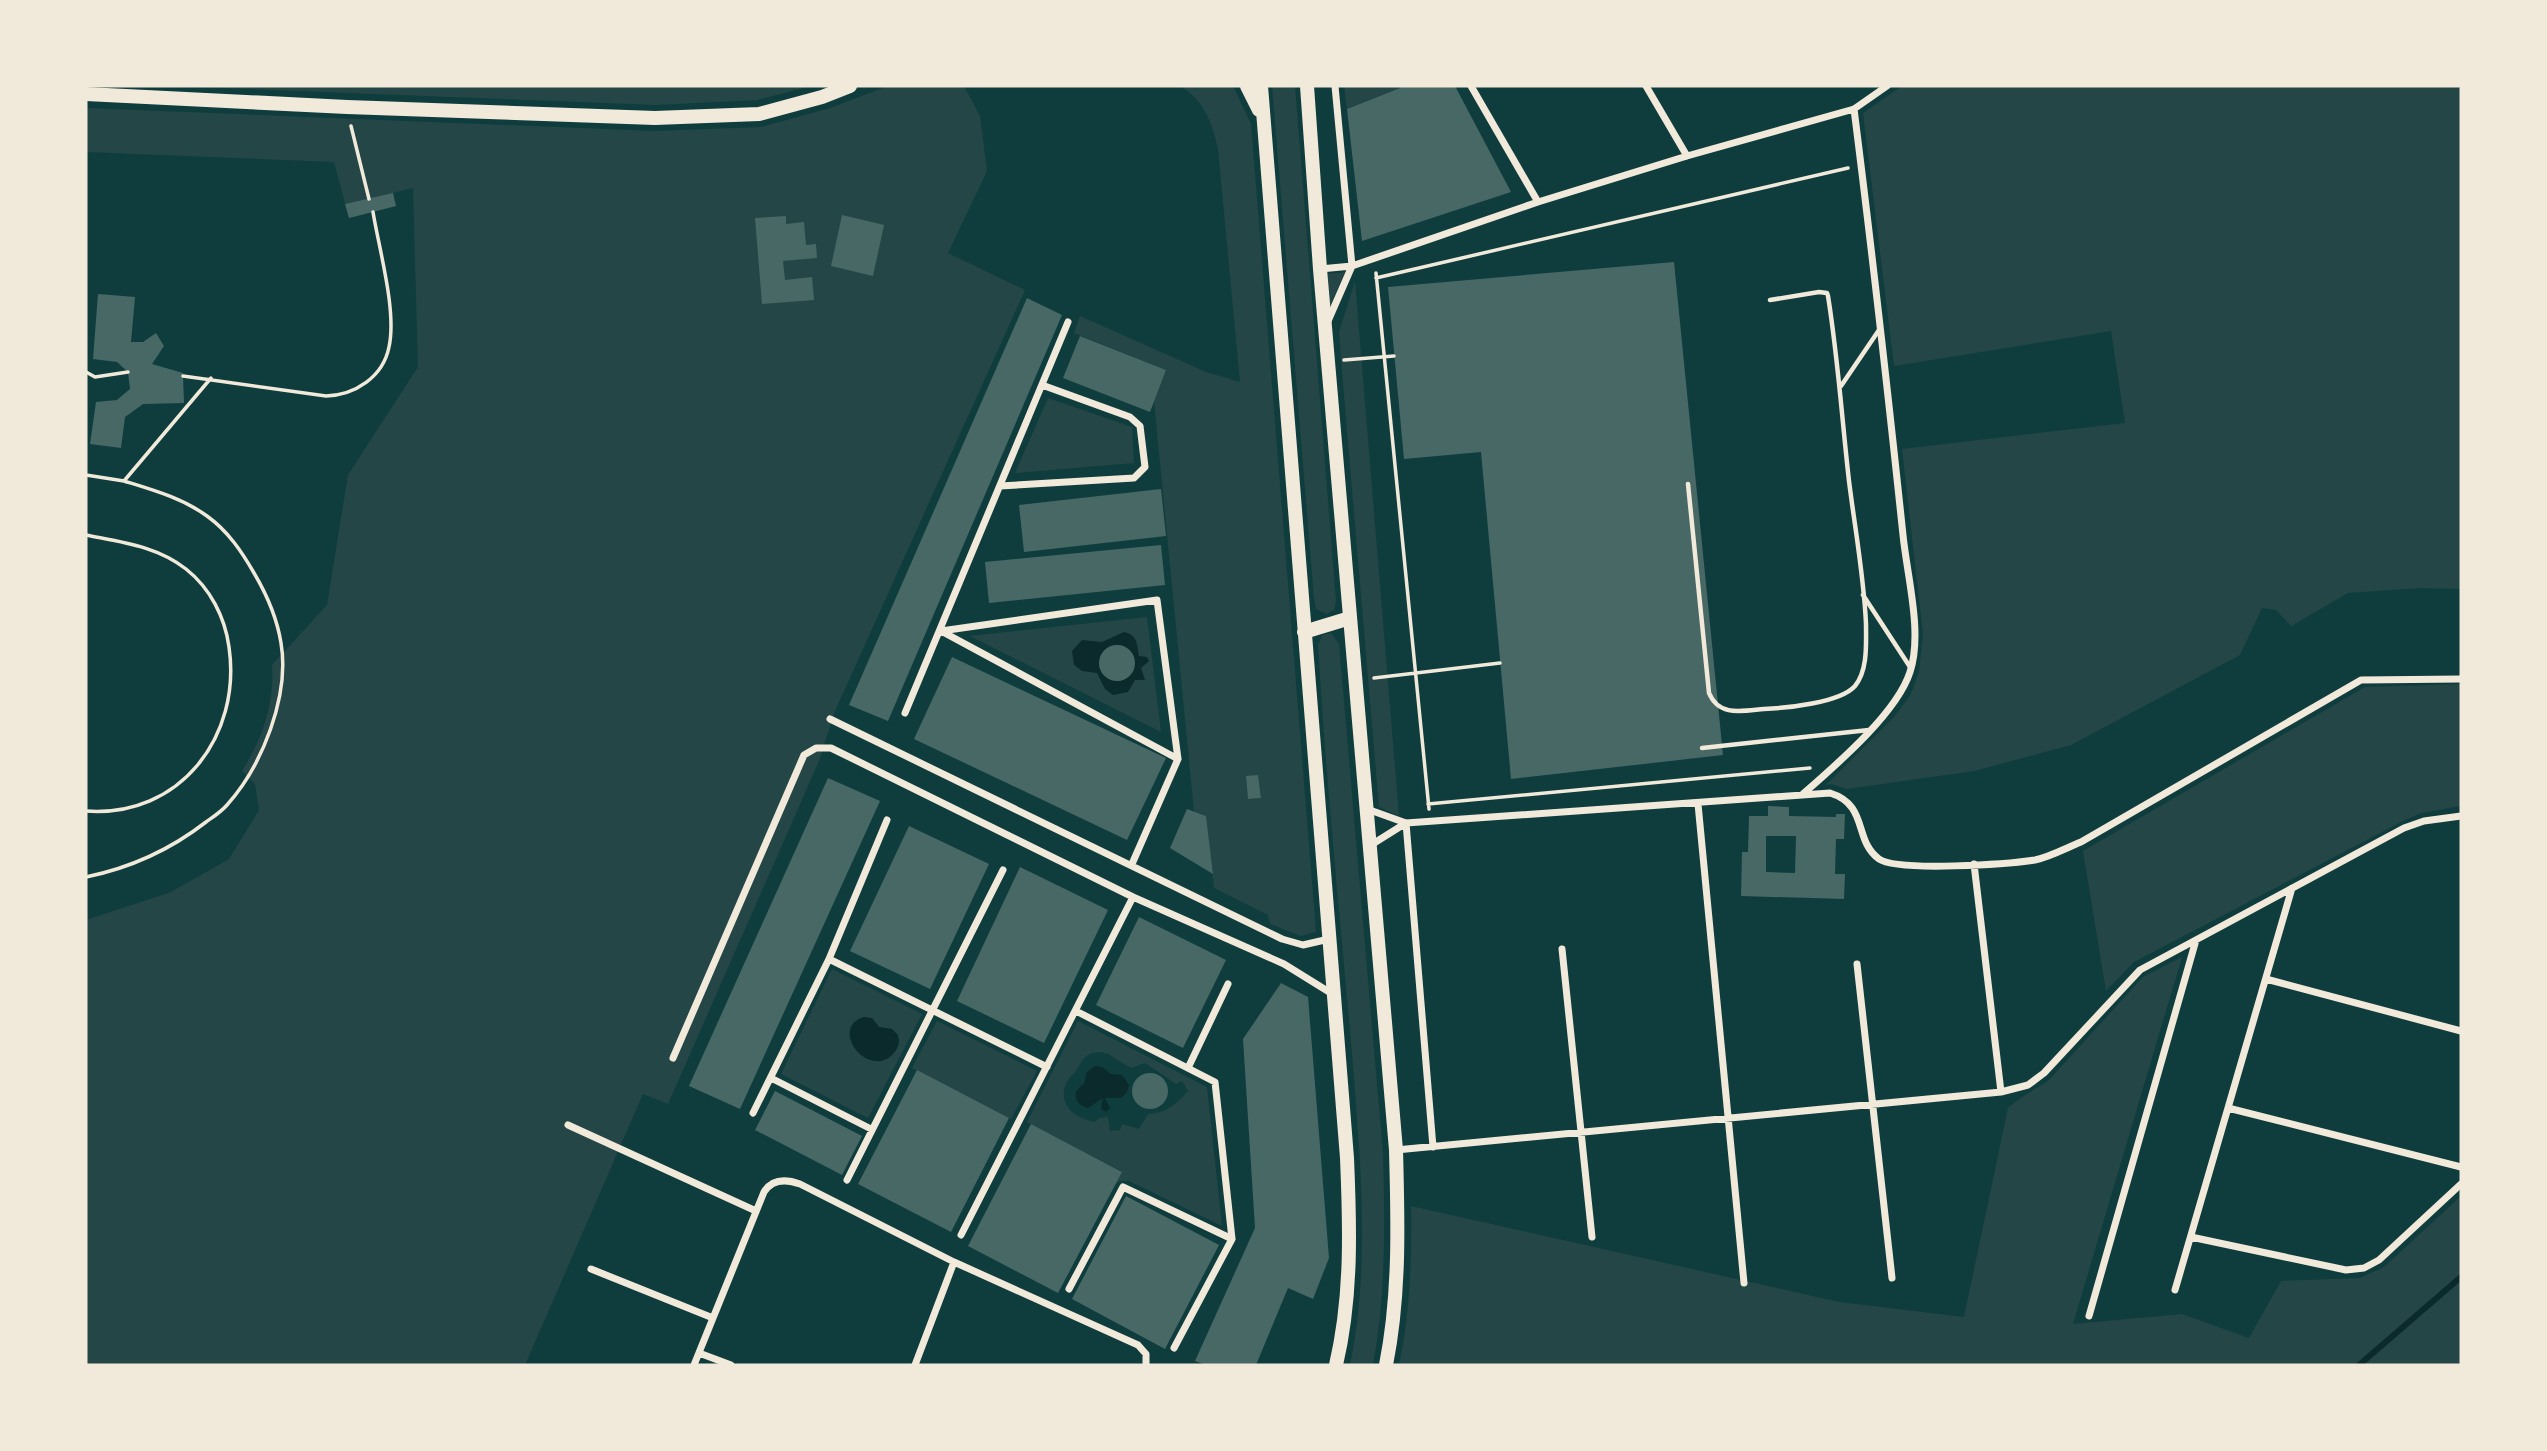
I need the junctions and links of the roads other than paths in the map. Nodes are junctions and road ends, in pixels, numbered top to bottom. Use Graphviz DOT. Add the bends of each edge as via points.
graph roads {
  1 [pos="850,86"];
  2 [pos="1247,86"];
  3 [pos="1261,86"];
  4 [pos="1307,86"];
  5 [pos="1335,86"];
  6 [pos="1471,86"];
  7 [pos="1646,86"];
  8 [pos="1887,86"];
  9 [pos="92,91"];
  10 [pos="1854,109"];
  11 [pos="1264,122"];
  12 [pos="1687,156"];
  13 [pos="1538,202"];
  14 [pos="1352,266"];
  15 [pos="1320,269"];
  16 [pos="1770,300"];
  17 [pos="1068,323"];
  18 [pos="1882,326"];
  19 [pos="1326,327"];
  20 [pos="1042,385"];
  21 [pos="1841,386"];
  22 [pos="1688,484"];
  23 [pos="1000,486"];
  24 [pos="1863,594"];
  25 [pos="1350,618"];
  26 [pos="941,631"];
  27 [pos="1304,632"];
  28 [pos="1912,669"];
  29 [pos="2461,679"];
  30 [pos="905,713"];
  31 [pos="830,719"];
  32 [pos="1870,730"];
  33 [pos="1702,748"];
  34 [pos="1178,759"];
  35 [pos="1803,795"];
  36 [pos="1698,804"];
  37 [pos="1367,810"];
  38 [pos="2461,816"];
  39 [pos="887,820"];
  40 [pos="1406,823"];
  41 [pos="1370,846"];
  42 [pos="1132,864"];
  43 [pos="1974,864"];
  44 [pos="1003,870"];
  45 [pos="2292,888"];
  46 [pos="1133,897"];
  47 [pos="1330,939"];
  48 [pos="2196,940"];
  49 [pos="1562,949"];
  50 [pos="829,959"];
  51 [pos="1857,964"];
  52 [pos="2266,979"];
  53 [pos="1228,984"];
  54 [pos="1335,995"];
  55 [pos="934,1011"];
  56 [pos="1076,1011"];
  57 [pos="2461,1031"];
  58 [pos="673,1059"];
  59 [pos="1047,1067"];
  60 [pos="1188,1068"];
  61 [pos="771,1078"];
  62 [pos="2001,1091"];
  63 [pos="1872,1104"];
  64 [pos="2228,1108"];
  65 [pos="753,1113"];
  66 [pos="1729,1117"];
  67 [pos="568,1125"];
  68 [pos="871,1129"];
  69 [pos="1581,1131"];
  70 [pos="1433,1147"];
  71 [pos="1396,1150"];
  72 [pos="2461,1167"];
  73 [pos="846,1180"];
  74 [pos="2461,1184"];
  75 [pos="756,1211"];
  76 [pos="961,1235"];
  77 [pos="1592,1237"];
  78 [pos="2191,1237"];
  79 [pos="1231,1239"];
  80 [pos="954,1262"];
  81 [pos="591,1269"];
  82 [pos="1892,1278"];
  83 [pos="1744,1283"];
  84 [pos="1069,1289"];
  85 [pos="2175,1290"];
  86 [pos="2089,1316"];
  87 [pos="713,1318"];
  88 [pos="1174,1348"];
  89 [pos="699,1353"];
  90 [pos="694,1365"];
  91 [pos="731,1365"];
  92 [pos="915,1365"];
  93 [pos="1146,1365"];
  94 [pos="1336,1365"];
  95 [pos="1386,1365"];
  1 -- 9 [label="main road" via="759,114 655,118 347,107"];
  2 -- 11 [label="main road"];
  3 -- 11 [label="main road"];
  4 -- 15 [label="main road"];
  5 -- 14 [label="street"];
  6 -- 13 [label="street"];
  7 -- 12 [label="street"];
  8 -- 10 [label="street"];
  10 -- 12 [label="street"];
  10 -- 18 [label="street"];
  11 -- 27 [label="main road"];
  12 -- 13 [label="street"];
  13 -- 14 [label="street"];
  14 -- 15 [label="street"];
  14 -- 19 [label="street"];
  15 -- 19 [label="main road"];
  16 -- 21 [label="lane" via="1827,293"];
  17 -- 20 [label="street"];
  18 -- 21 [label="lane"];
  18 -- 28 [label="street" via="1915,636"];
  19 -- 25 [label="main road"];
  20 -- 23 [label="street"];
  20 -- 23 [label="street" via="1130,417 1140,426 1145,467 1134,478"];
  21 -- 24 [label="lane"];
  22 -- 24 [label="lane" via="1709,693 1719,707 1735,711 1783,708 1849,691 1864,665"];
  23 -- 26 [label="street"];
  24 -- 28 [label="lane"];
  25 -- 27 [label="main road"];
  25 -- 37 [label="main road"];
  26 -- 30 [label="street"];
  26 -- 34 [label="street"];
  26 -- 34 [label="street" via="1157,600"];
  27 -- 47 [label="main road"];
  28 -- 32 [label="street" via="1888,712"];
  29 -- 43 [label="street" via="2361,680 2081,842 2037,859"];
  31 -- 42 [label="street"];
  32 -- 33 [label="lane"];
  32 -- 35 [label="street"];
  34 -- 42 [label="street"];
  35 -- 36 [label="street"];
  35 -- 43 [label="street" via="1843,797 1857,813 1867,844 1879,859 1903,866"];
  36 -- 40 [label="street"];
  36 -- 66 [label="street"];
  37 -- 40 [label="street"];
  37 -- 41 [label="main road"];
  38 -- 45 [label="street" via="2404,828"];
  39 -- 50 [label="street"];
  40 -- 41 [label="street"];
  40 -- 70 [label="street"];
  41 -- 71 [label="main road"];
  42 -- 47 [label="street" via="1282,939 1303,944"];
  43 -- 62 [label="street"];
  44 -- 55 [label="street"];
  45 -- 48 [label="street"];
  45 -- 52 [label="street"];
  46 -- 54 [label="street" via="1284,964"];
  46 -- 56 [label="street"];
  46 -- 58 [label="street" via="831,748 816,748 804,755"];
  47 -- 54 [label="main road"];
  48 -- 62 [label="street" via="2140,970 2036,1079"];
  48 -- 86 [label="street"];
  49 -- 69 [label="street"];
  50 -- 55 [label="street"];
  50 -- 61 [label="street"];
  51 -- 63 [label="street"];
  52 -- 57 [label="street"];
  52 -- 64 [label="street"];
  53 -- 60 [label="street"];
  54 -- 94 [label="main road" via="1351,1241 1347,1304"];
  55 -- 59 [label="street"];
  55 -- 68 [label="street"];
  56 -- 59 [label="street"];
  56 -- 60 [label="street"];
  59 -- 76 [label="street"];
  60 -- 79 [label="street" via="1215,1082"];
  61 -- 65 [label="street"];
  61 -- 68 [label="street"];
  62 -- 63 [label="street"];
  63 -- 66 [label="street"];
  63 -- 82 [label="street"];
  64 -- 72 [label="street"];
  64 -- 78 [label="street"];
  66 -- 69 [label="street"];
  66 -- 83 [label="street"];
  67 -- 75 [label="street"];
  68 -- 73 [label="street"];
  69 -- 70 [label="street"];
  69 -- 77 [label="street"];
  70 -- 71 [label="street"];
  71 -- 95 [label="main road" via="1399,1234"];
  74 -- 78 [label="street" via="2379,1260 2364,1268 2346,1270"];
  75 -- 80 [label="street" via="771,1184 793,1181"];
  75 -- 87 [label="street"];
  78 -- 85 [label="street"];
  79 -- 84 [label="street" via="1123,1187"];
  79 -- 88 [label="street"];
  80 -- 92 [label="street"];
  80 -- 93 [label="street" via="1138,1345 1146,1354"];
  81 -- 87 [label="street"];
  87 -- 89 [label="street"];
  89 -- 90 [label="street"];
  89 -- 91 [label="street"];
}
